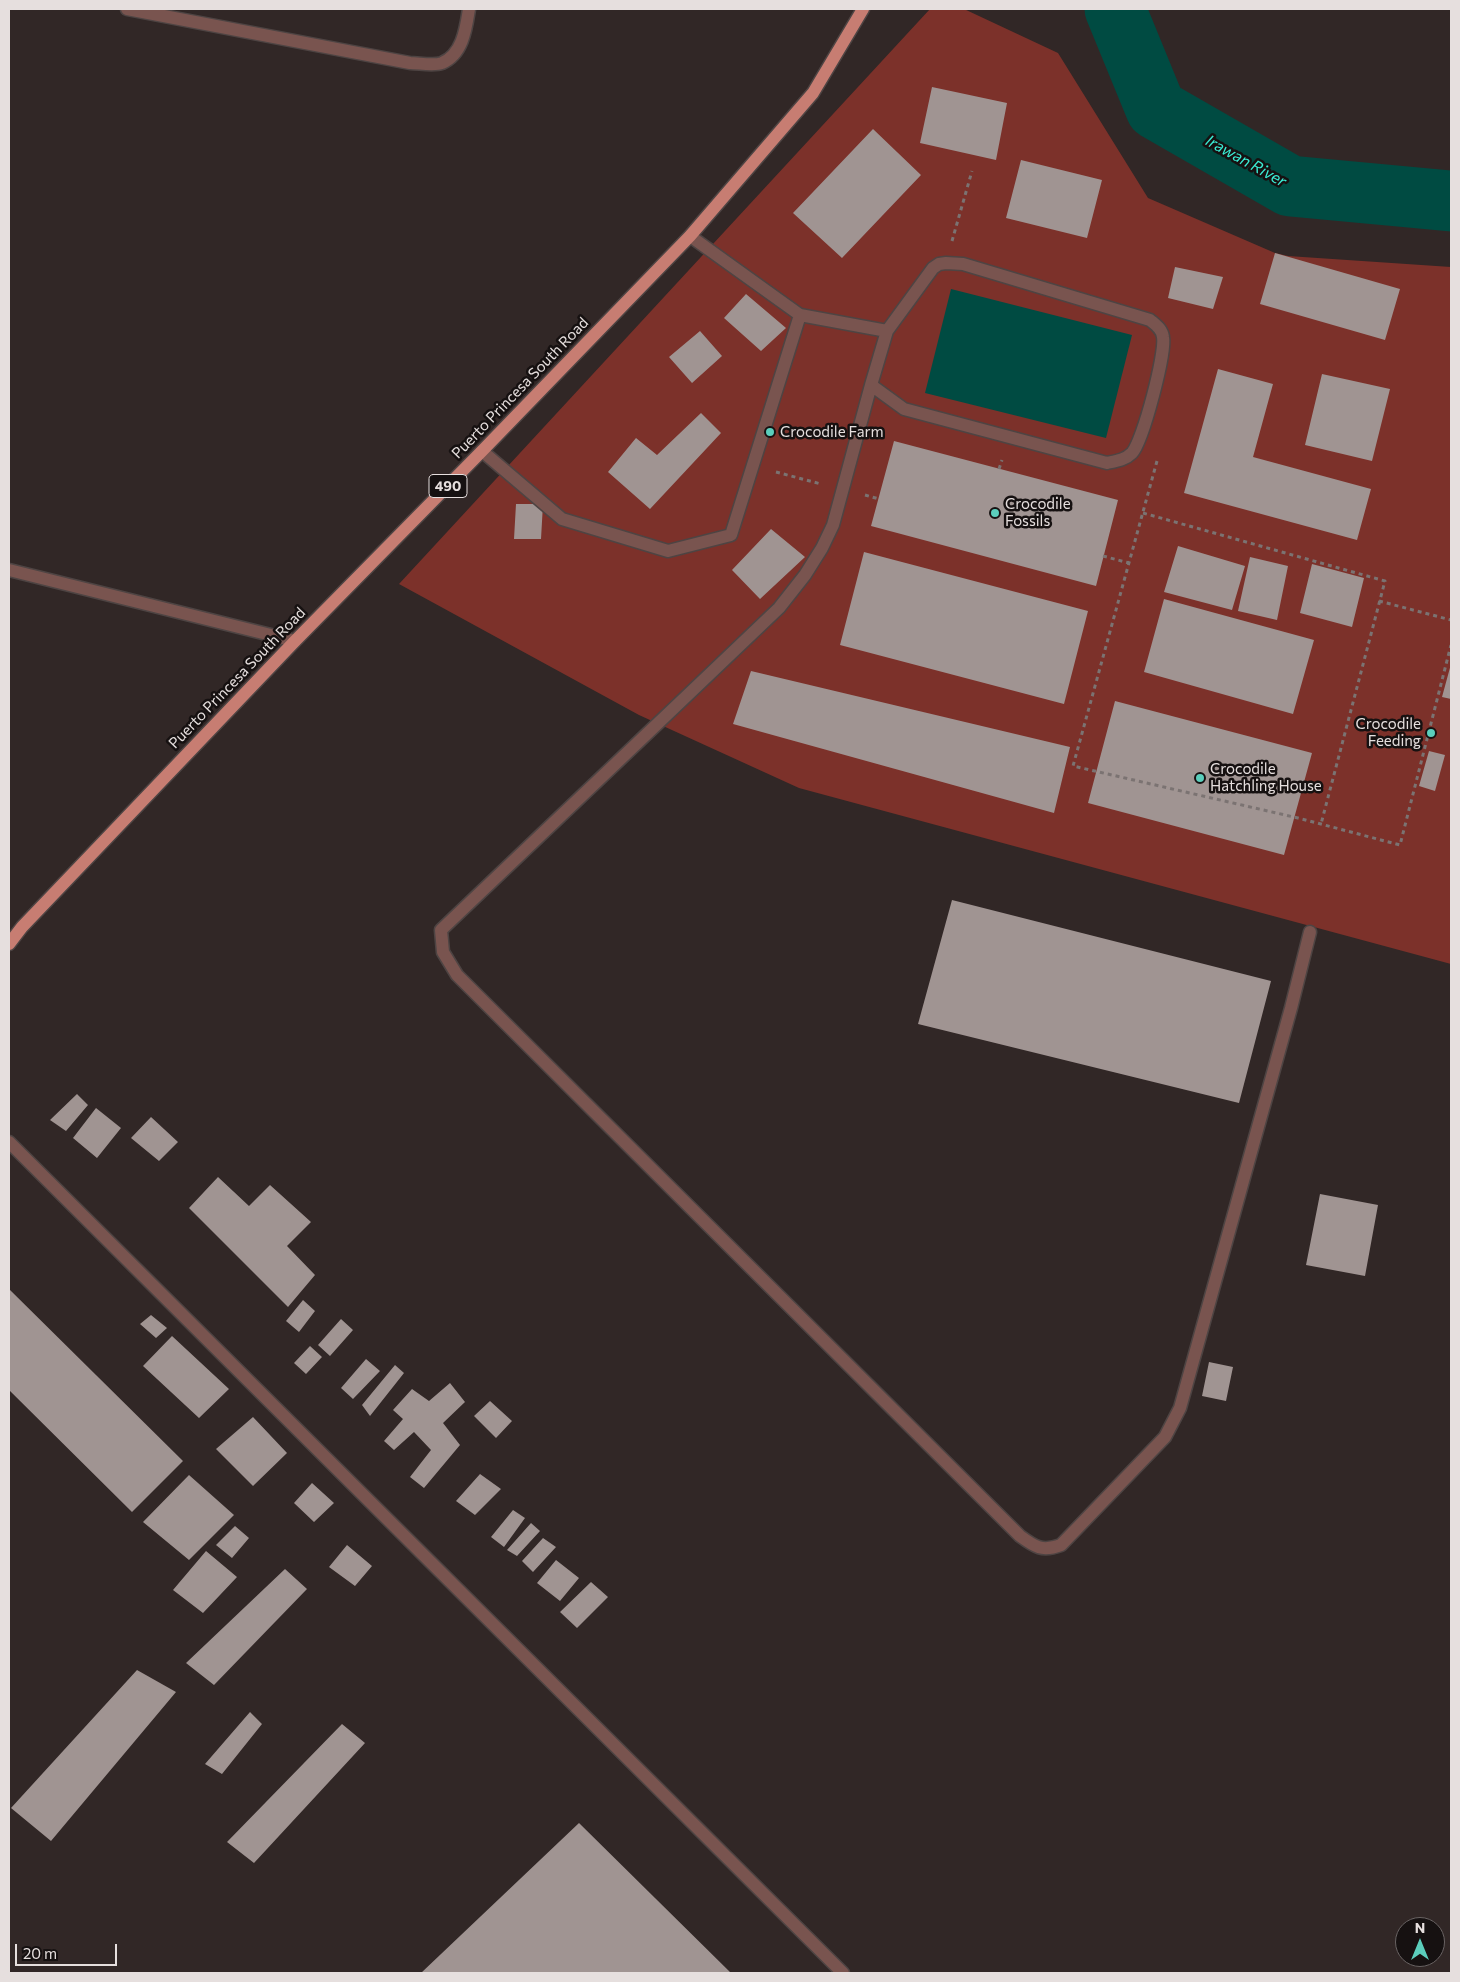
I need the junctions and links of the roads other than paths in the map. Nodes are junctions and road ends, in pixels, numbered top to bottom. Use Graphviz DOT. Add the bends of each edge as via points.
graph roads {
  1 [pos="127,9"];
  2 [pos="469,9"];
  3 [pos="863,9"];
  4 [pos="690,236"];
  5 [pos="800,315"];
  6 [pos="886,332"];
  7 [pos="872,385"];
  8 [pos="482,452"];
  9 [pos="9,570"];
  10 [pos="295,641"];
  11 [pos="1310,932"];
  12 [pos="9,944"];
  13 [pos="9,1142"];
  14 [pos="842,1973"];
  1 -- 2 [label="lane" via="410,63 441,63 457,51 464,38"];
  3 -- 4 [label="main road, Puerto Princesa South Road / 490" via="813,93"];
  4 -- 5 [label="lane"];
  4 -- 8 [label="main road, Puerto Princesa South Road / 490"];
  5 -- 6 [label="lane"];
  5 -- 8 [label="lane" via="731,535 668,551 562,518"];
  6 -- 7 [label="lane"];
  6 -- 7 [label="lane" via="933,268 946,263 963,264 1150,320 1161,329 1164,339 1141,438 1132,453 1120,461 1107,463 904,409"];
  7 -- 11 [label="lane" via="833,525 805,575 779,608 441,930 443,952 457,976 1020,1536 1034,1546 1049,1549 1061,1544 1166,1437 1180,1408"];
  8 -- 10 [label="main road, Puerto Princesa South Road / 490"];
  9 -- 10 [label="lane"];
  10 -- 12 [label="main road, Puerto Princesa South Road / 490"];
  13 -- 14 [label="lane"];
}
